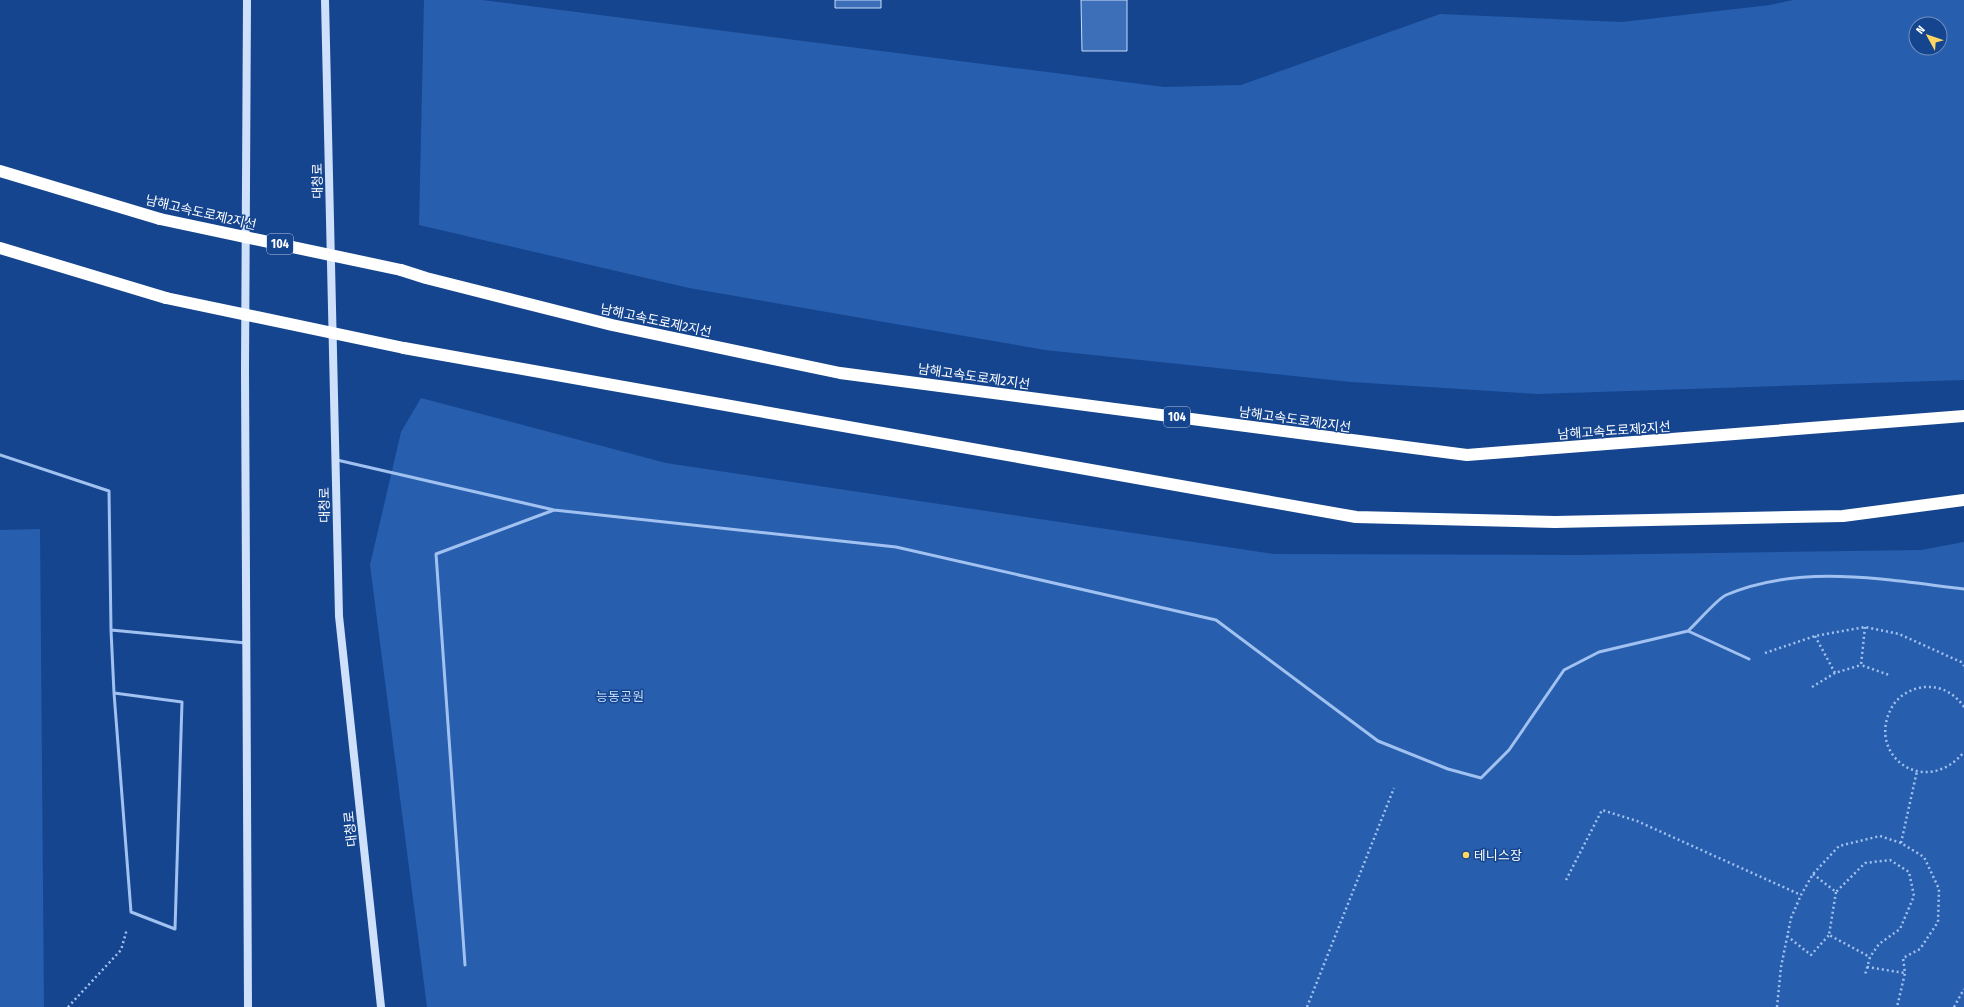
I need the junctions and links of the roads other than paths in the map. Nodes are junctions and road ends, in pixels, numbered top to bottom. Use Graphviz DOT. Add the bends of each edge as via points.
graph roads {
  1 [pos="246,0"];
  2 [pos="325,0"];
  3 [pos="0,171"];
  4 [pos="0,248"];
  5 [pos="1964,416"];
  6 [pos="0,455"];
  7 [pos="335,459"];
  8 [pos="1964,500"];
  9 [pos="554,510"];
  10 [pos="1964,589"];
  11 [pos="111,630"];
  12 [pos="1688,631"];
  13 [pos="246,643"];
  14 [pos="1749,659"];
  15 [pos="114,693"];
  16 [pos="465,965"];
  17 [pos="248,1007"];
  18 [pos="381,1007"];
  1 -- 13 [label="main road"];
  2 -- 7 [label="main road, 대청로"];
  3 -- 5 [label="highway, 남해고속도로제2지선 / 104, bridge" via="160,219 401,270 612,325 840,373 1467,456"];
  4 -- 8 [label="highway, bridge" via="166,298 404,348 1356,517 1555,522 1843,516"];
  6 -- 11 [label="lane" via="109,491"];
  7 -- 9 [label="lane"];
  7 -- 18 [label="main road, 대청로" via="339,616"];
  9 -- 12 [label="lane" via="896,547 1216,620 1378,740 1448,770 1481,778 1509,750 1564,670 1599,652"];
  9 -- 16 [label="lane" via="436,554"];
  10 -- 12 [label="lane" via="1860,577 1784,578 1725,596"];
  11 -- 13 [label="lane"];
  11 -- 15 [label="lane"];
  12 -- 14 [label="lane"];
  13 -- 17 [label="main road"];
  15 -- 15 [label="lane" via="131,912 176,929 182,702"];
}
